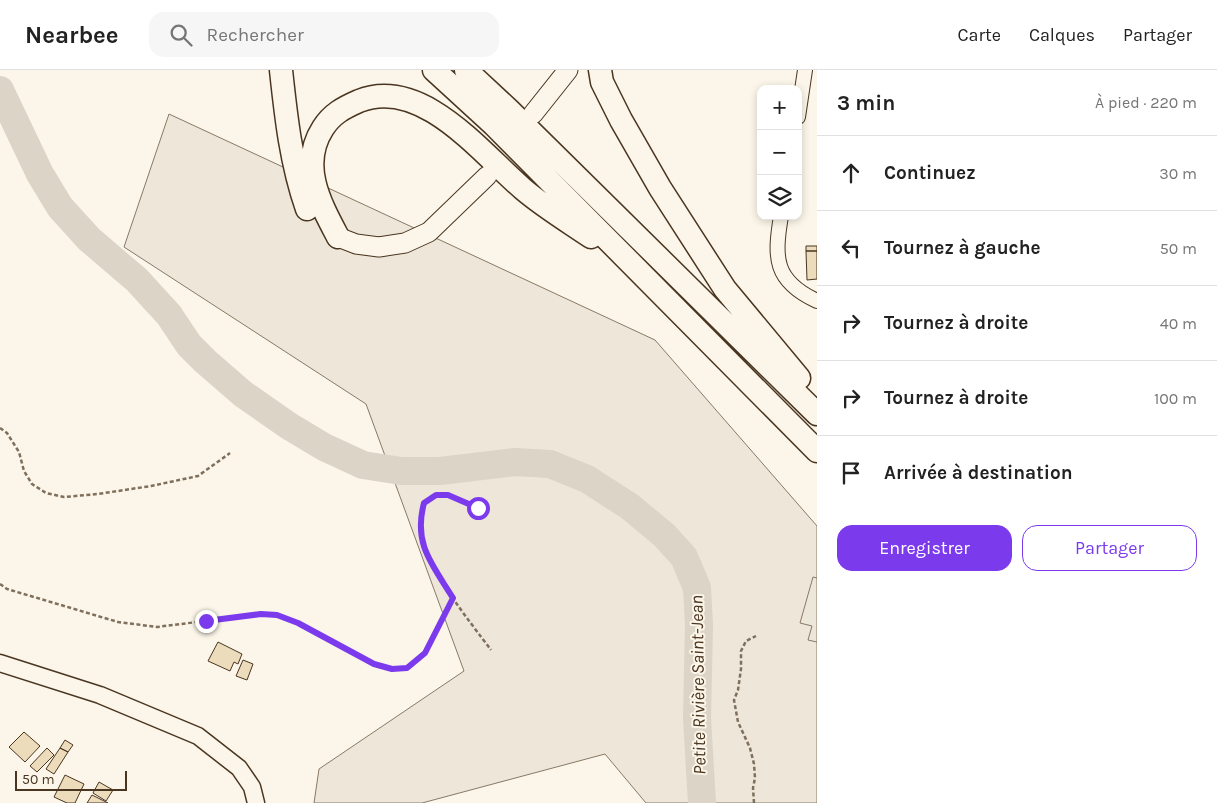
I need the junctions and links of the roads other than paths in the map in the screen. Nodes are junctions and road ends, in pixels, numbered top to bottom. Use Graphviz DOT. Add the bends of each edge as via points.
graph roads {
  1 [pos="281,70"];
  2 [pos="434,70"];
  3 [pos="466,70"];
  4 [pos="568,70"];
  5 [pos="600,70"];
  6 [pos="806,70"];
  7 [pos="802,94"];
  8 [pos="533,114"];
  9 [pos="487,176"];
  10 [pos="780,220"];
  11 [pos="338,237"];
  12 [pos="634,267"];
  13 [pos="817,301"];
  14 [pos="817,400"];
  15 [pos="817,414"];
  16 [pos="817,451"];
  17 [pos="0,664"];
  18 [pos="256,803"];
  1 -- 11 [label="highway" via="290,150 298,184 308,212 320,226"];
  2 -- 12 [label="highway" via="494,125"];
  3 -- 15 [label="highway"];
  4 -- 8 [label="main road"];
  5 -- 14 [label="highway" via="602,82 621,120 725,289"];
  6 -- 7 [label="street"];
  9 -- 11 [label="main road" via="429,232 405,243 379,247 356,244"];
  10 -- 13 [label="street" via="776,245 780,267 793,287"];
  11 -- 12 [label="highway" via="314,184 311,163 315,145 329,118 343,108 367,98 391,96 412,101 440,116 524,191"];
  12 -- 16 [label="highway"];
  17 -- 18 [label="street" via="100,695 198,736 240,768 252,787"];
}
